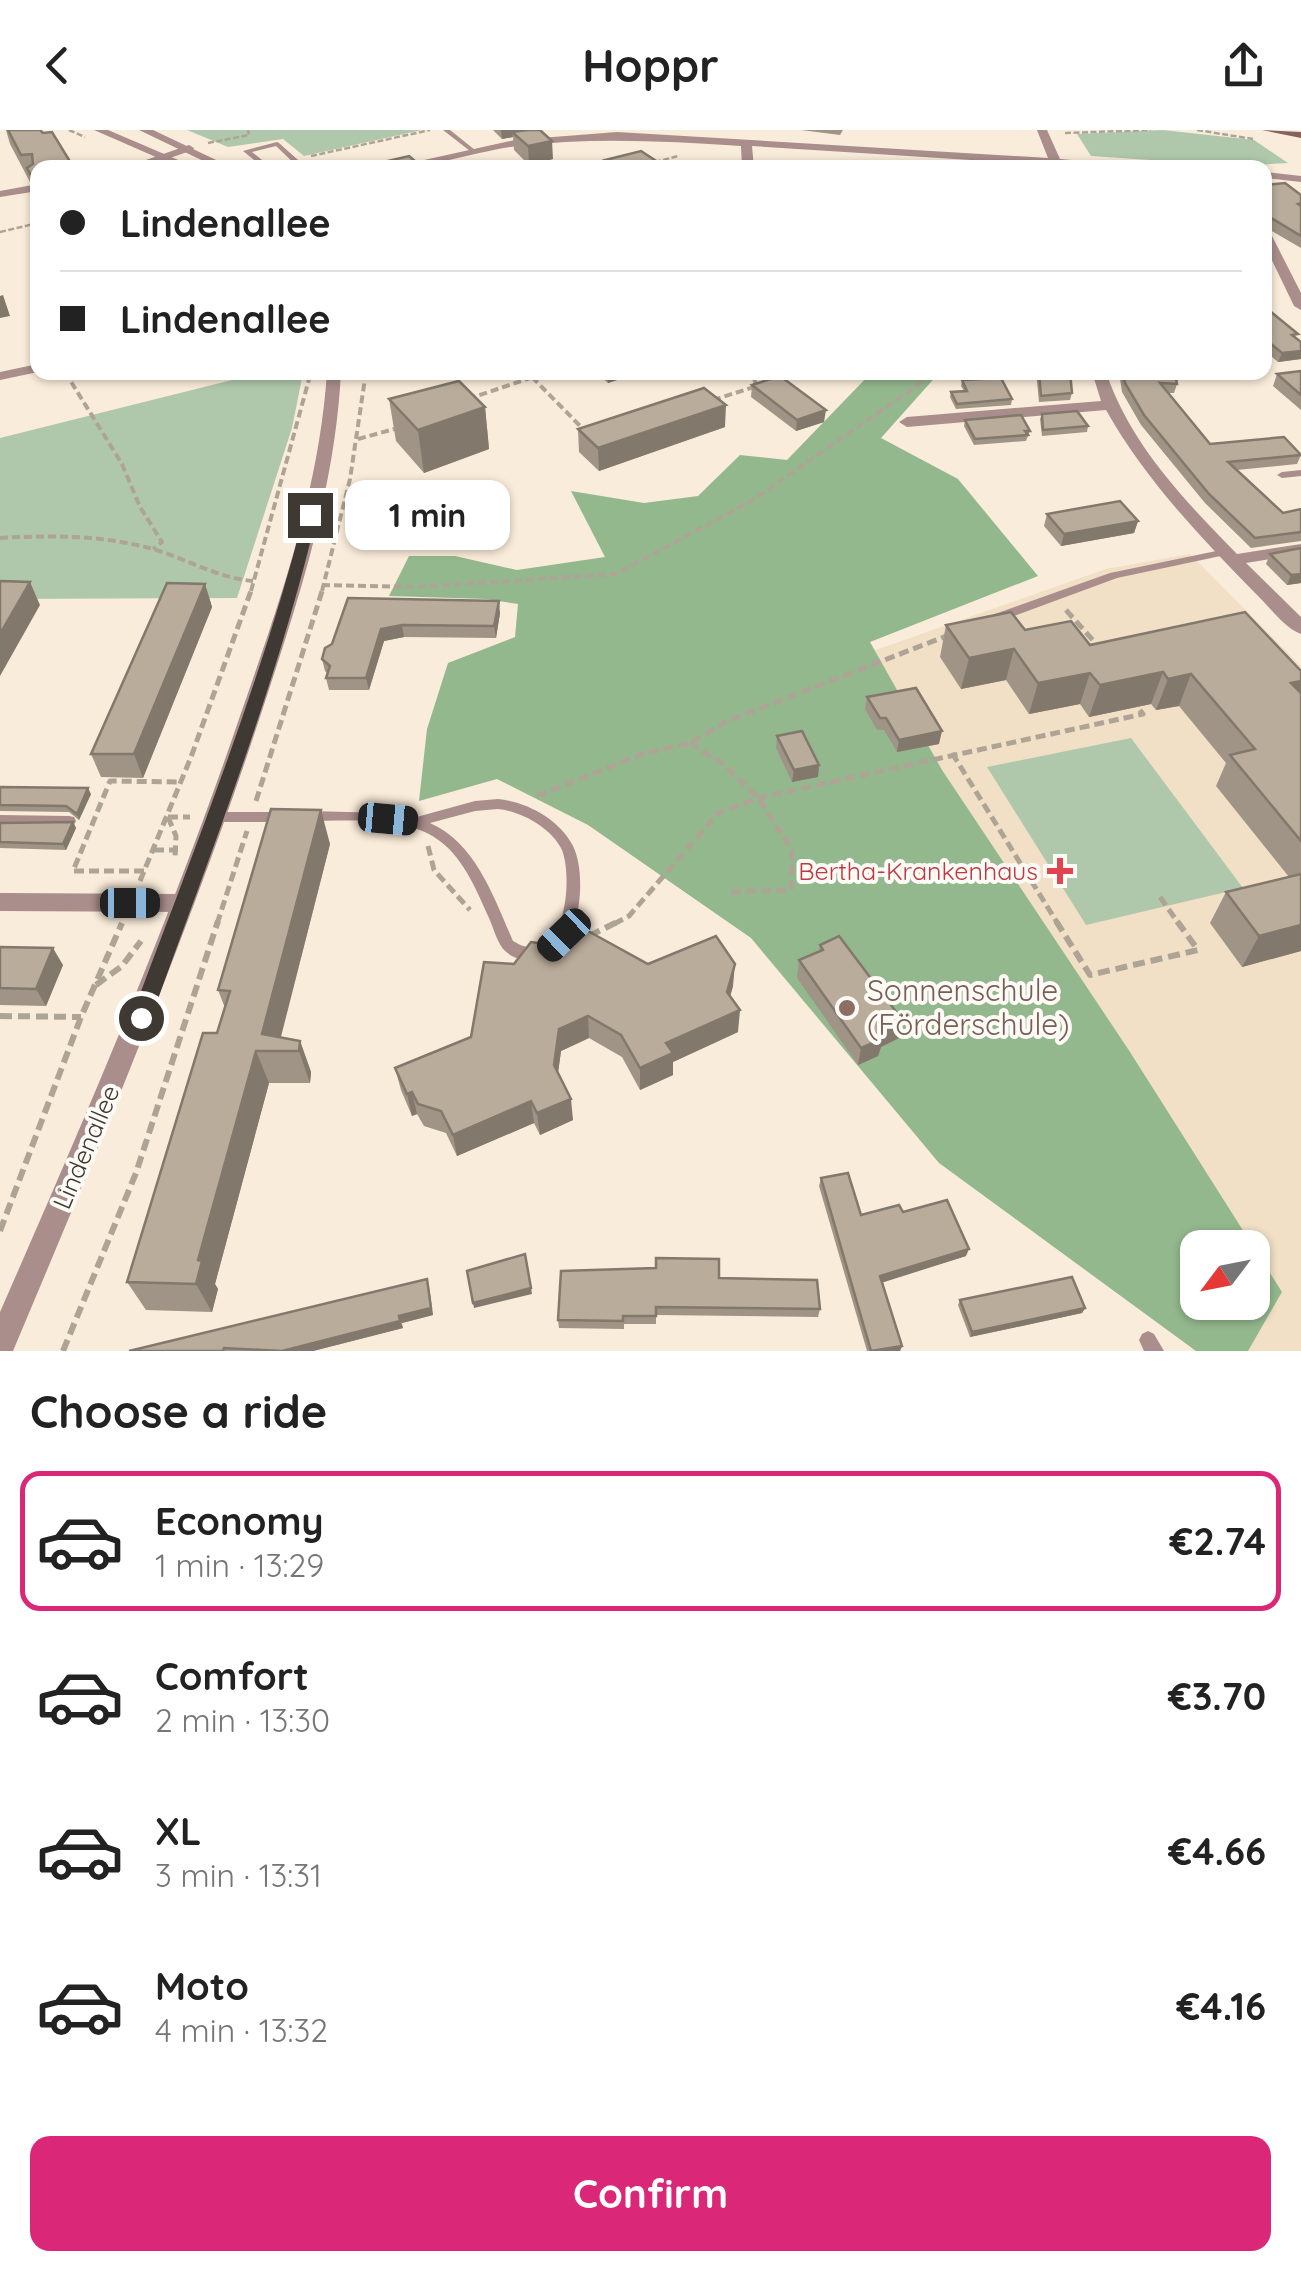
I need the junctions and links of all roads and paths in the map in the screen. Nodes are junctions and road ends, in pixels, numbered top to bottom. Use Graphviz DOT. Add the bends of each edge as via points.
graph roads {
  1 [pos="99,130"];
  2 [pos="144,130"];
  3 [pos="248,130"];
  4 [pos="430,130"];
  5 [pos="446,130"];
  6 [pos="1042,130"];
  7 [pos="1056,130"];
  8 [pos="1151,130"];
  9 [pos="1197,130"];
  10 [pos="597,133"];
  11 [pos="1065,133"];
  12 [pos="710,134"];
  13 [pos="1301,134"];
  14 [pos="1262,135"];
  15 [pos="746,141"];
  16 [pos="196,146"];
  17 [pos="472,150"];
  18 [pos="896,151"];
  19 [pos="166,155"];
  20 [pos="294,159"];
  21 [pos="151,160"];
  22 [pos="176,160"];
  23 [pos="216,160"];
  24 [pos="257,160"];
  25 [pos="428,160"];
  26 [pos="747,160"];
  27 [pos="895,160"];
  28 [pos="1025,160"];
  29 [pos="1066,160"];
  30 [pos="1068,160"];
  31 [pos="1272,176"];
  32 [pos="1301,179"];
  33 [pos="30,188"];
  34 [pos="0,194"];
  35 [pos="30,225"];
  36 [pos="0,232"];
  37 [pos="1272,248"];
  38 [pos="1301,306"];
  39 [pos="30,370"];
  40 [pos="0,376"];
  41 [pos="69,380"];
  42 [pos="308,380"];
  43 [pos="333,380"];
  44 [pos="365,380"];
  45 [pos="526,380"];
  46 [pos="534,380"];
  47 [pos="755,380"];
  48 [pos="921,380"];
  49 [pos="1101,380"];
  50 [pos="463,401"];
  51 [pos="700,405"];
  52 [pos="1107,406"];
  53 [pos="907,422"];
  54 [pos="400,428"];
  55 [pos="358,439"];
  56 [pos="594,439"];
  57 [pos="1301,472"];
  58 [pos="1282,475"];
  59 [pos="0,538"];
  60 [pos="1301,548"];
  61 [pos="153,550"];
  62 [pos="1230,556"];
  63 [pos="253,580"];
  64 [pos="322,585"];
  65 [pos="1054,597"];
  66 [pos="999,616"];
  67 [pos="1301,628"];
  68 [pos="1105,654"];
  69 [pos="1131,700"];
  70 [pos="690,743"];
  71 [pos="952,753"];
  72 [pos="181,782"];
  73 [pos="758,798"];
  74 [pos="513,806"];
  75 [pos="168,817"];
  76 [pos="251,817"];
  77 [pos="215,818"];
  78 [pos="0,820"];
  79 [pos="69,821"];
  80 [pos="418,821"];
  81 [pos="144,871"];
  82 [pos="728,892"];
  83 [pos="1160,897"];
  84 [pos="0,902"];
  85 [pos="181,903"];
  86 [pos="583,939"];
  87 [pos="94,986"];
  88 [pos="0,1016"];
  89 [pos="81,1017"];
  90 [pos="1,1227"];
  91 [pos="0,1346"];
  92 [pos="63,1351"];
  1 -- 19 [label="street"];
  2 -- 16 [label="street"];
  3 -- 16 [label="path"];
  4 -- 20 [label="path"];
  5 -- 17 [label="lane"];
  6 -- 29 [label="street"];
  7 -- 11 [label="path"];
  8 -- 11 [label="path"];
  9 -- 14 [label="path"];
  10 -- 12 [label="street"];
  10 -- 17 [label="street"];
  11 -- 30 [label="path"];
  12 -- 15 [label="street"];
  13 -- 14 [label="main road"];
  15 -- 18 [label="street"];
  15 -- 26 [label="street"];
  16 -- 19 [label="street"];
  16 -- 23 [label="street"];
  17 -- 25 [label="street"];
  18 -- 27 [label="street"];
  18 -- 28 [label="street"];
  19 -- 21 [label="street"];
  19 -- 22 [label="street"];
  20 -- 24 [label="lane" via="277,144 246,152"];
  31 -- 32 [label="street"];
  33 -- 34 [label="street"];
  35 -- 36 [label="path"];
  37 -- 38 [label="street"];
  39 -- 40 [label="street"];
  41 -- 61 [label="path" via="162,542"];
  42 -- 63 [label="path"];
  43 -- 77 [label="street, Lindenallee" via="327,448 292,588"];
  44 -- 55 [label="path"];
  45 -- 50 [label="path"];
  46 -- 56 [label="path"];
  47 -- 51 [label="path" via="757,386"];
  48 -- 64 [label="path" via="752,501 616,574 417,587"];
  49 -- 52 [label="street"];
  52 -- 53 [label="street"];
  52 -- 62 [label="street"];
  54 -- 55 [label="path"];
  55 -- 64 [label="path"];
  57 -- 58 [label="lane"];
  59 -- 61 [label="path" via="80,536"];
  60 -- 62 [label="street"];
  61 -- 63 [label="path"];
  62 -- 65 [label="lane" via="1114,575"];
  62 -- 67 [label="street"];
  63 -- 72 [label="path"];
  64 -- 76 [label="path"];
  65 -- 66 [label="lane"];
  65 -- 68 [label="path"];
  66 -- 70 [label="path" via="727,720"];
  69 -- 71 [label="path" via="1143,714"];
  70 -- 73 [label="path" via="724,764"];
  70 -- 74 [label="path" via="642,754"];
  71 -- 73 [label="path"];
  71 -- 83 [label="path" via="1090,975 1198,950"];
  72 -- 75 [label="path"];
  72 -- 81 [label="path" via="110,782 73,871"];
  73 -- 82 [label="path" via="792,850 790,890"];
  73 -- 86 [label="path" via="718,813 628,916"];
  74 -- 80 [label="lane" via="486,803"];
  74 -- 80 [label="lane" via="550,827 568,850 570,911 564,935 548,951 522,954 508,945 464,852"];
  76 -- 77 [label="lane"];
  76 -- 80 [label="lane"];
  76 -- 92 [label="path" via="136,1173"];
  77 -- 85 [label="street, Lindenallee"];
  78 -- 79 [label="lane"];
  84 -- 85 [label="street"];
  85 -- 91 [label="street, Lindenallee" via="141,1018"];
  87 -- 89 [label="path"];
  88 -- 89 [label="path"];
  89 -- 90 [label="path"];
}
